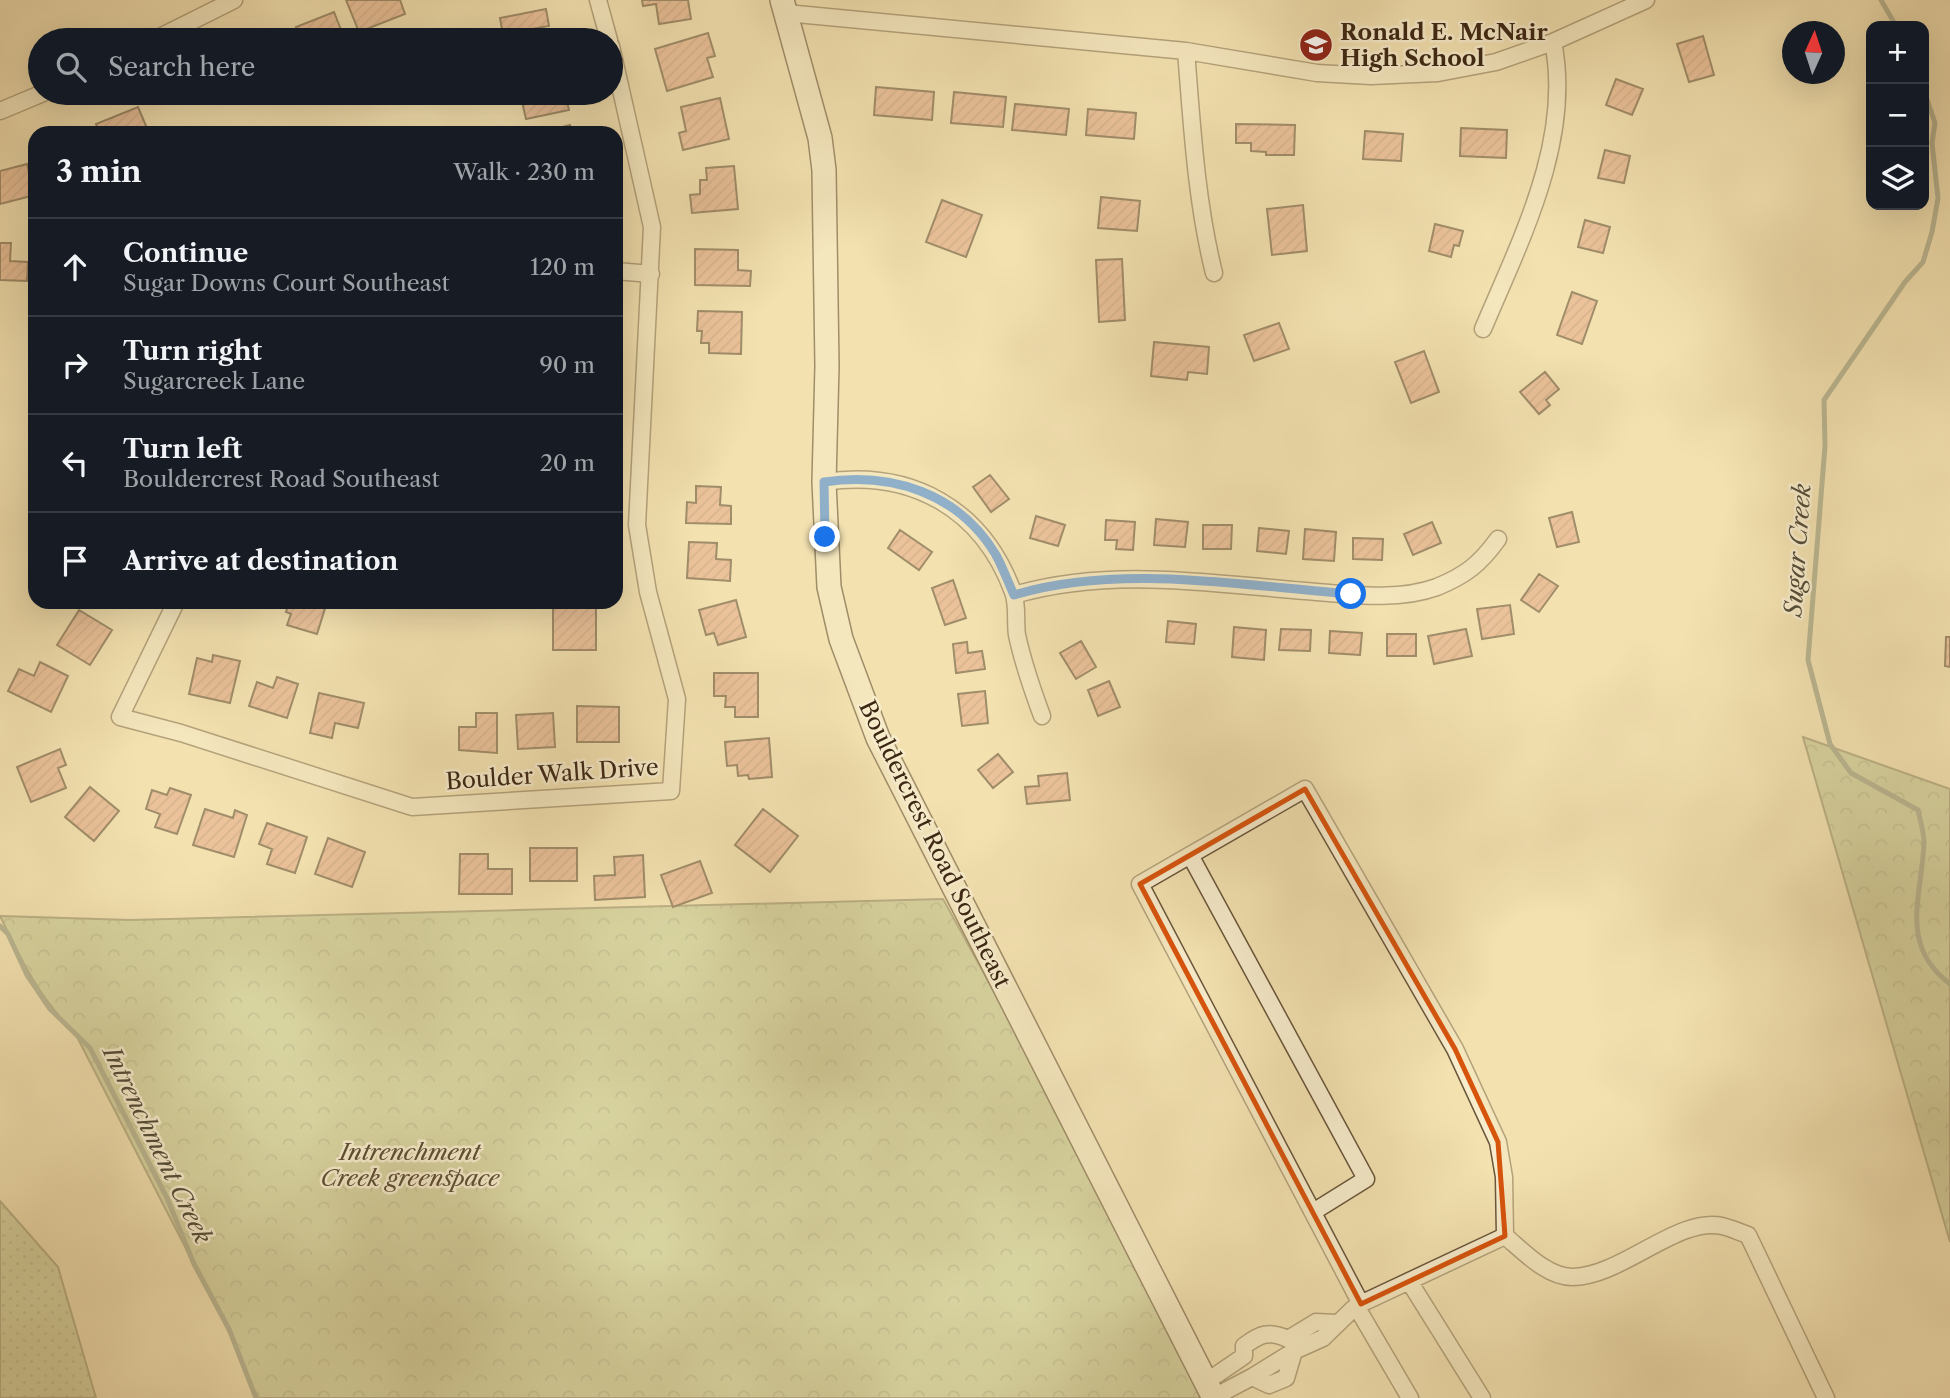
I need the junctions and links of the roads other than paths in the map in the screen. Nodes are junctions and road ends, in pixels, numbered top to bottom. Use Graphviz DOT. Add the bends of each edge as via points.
graph roads {
  1 [pos="233,0"];
  2 [pos="598,0"];
  3 [pos="1646,0"];
  4 [pos="784,7"];
  5 [pos="178,28"];
  6 [pos="606,28"];
  7 [pos="1553,42"];
  8 [pos="1186,51"];
  9 [pos="28,99"];
  10 [pos="623,99"];
  11 [pos="0,111"];
  12 [pos="623,272"];
  13 [pos="1214,273"];
  14 [pos="651,274"];
  15 [pos="1483,329"];
  16 [pos="824,482"];
  17 [pos="1498,538"];
  18 [pos="1014,595"];
  19 [pos="173,609"];
  20 [pos="1042,716"];
  21 [pos="1190,855"];
  22 [pos="1313,1212"];
  23 [pos="1505,1236"];
  24 [pos="1409,1281"];
  25 [pos="1359,1305"];
  26 [pos="1291,1345"];
  27 [pos="1211,1392"];
  28 [pos="1410,1398"];
  29 [pos="1482,1398"];
  30 [pos="1826,1398"];
  1 -- 5 [label="street"];
  2 -- 6 [label="street"];
  3 -- 7 [label="street"];
  4 -- 8 [label="street"];
  4 -- 16 [label="street, Bouldercrest Road Southeast" via="820,138 824,170"];
  7 -- 8 [label="street" via="1496,62 1438,73 1371,76 1317,73"];
  7 -- 15 [label="street" via="1558,90 1553,135 1518,246"];
  8 -- 13 [label="street" via="1194,151"];
  9 -- 11 [label="street"];
  10 -- 14 [label="street, Boulder Walk Drive" via="652,227"];
  12 -- 14 [label="street"];
  14 -- 19 [label="street, Boulder Walk Drive" via="637,525 648,592 677,699 671,790 412,807 120,717"];
  16 -- 18 [label="street" via="855,477 941,498 964,515 996,554"];
  16 -- 27 [label="street, Bouldercrest Road Southeast" via="829,587 841,639 878,738"];
  17 -- 18 [label="street" via="1480,564 1436,587 1389,596 1146,579 1051,584"];
  18 -- 20 [label="street" via="1025,670"];
  21 -- 22 [label="street" via="1140,884"];
  21 -- 22 [label="street" via="1366,1179"];
  21 -- 23 [label="street" via="1305,789 1455,1049 1498,1142"];
  22 -- 25 [label="street"];
  23 -- 24 [label="street"];
  23 -- 30 [label="street" via="1541,1265 1571,1277 1604,1271 1682,1231 1720,1225 1748,1236"];
  24 -- 25 [label="street"];
  24 -- 29 [label="street"];
  25 -- 26 [label="street" via="1323,1338"];
  25 -- 28 [label="street"];
  26 -- 27 [label="street" via="1252,1377"];
  26 -- 27 [label="street" via="1277,1333 1259,1334 1244,1346 1244,1356"];
}
